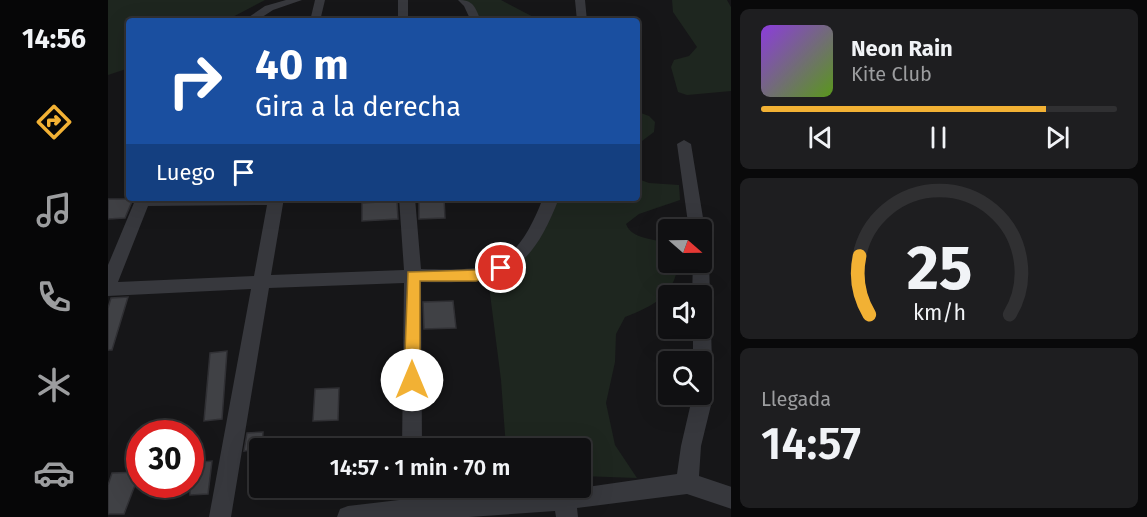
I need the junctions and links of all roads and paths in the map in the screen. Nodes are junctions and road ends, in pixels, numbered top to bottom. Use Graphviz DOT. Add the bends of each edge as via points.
graph roads {
  1 [pos="297,0"];
  2 [pos="320,0"];
  3 [pos="403,0"];
  4 [pos="463,0"];
  5 [pos="580,0"];
  6 [pos="253,18"];
  7 [pos="316,18"];
  8 [pos="403,18"];
  9 [pos="475,18"];
  10 [pos="582,18"];
  11 [pos="684,144"];
  12 [pos="143,201"];
  13 [pos="275,201"];
  14 [pos="407,201"];
  15 [pos="550,201"];
  16 [pos="695,219"];
  17 [pos="413,275"];
  18 [pos="261,282"];
  19 [pos="108,287"];
  20 [pos="702,339"];
  21 [pos="412,438"];
  22 [pos="687,483"];
  23 [pos="731,498"];
  24 [pos="410,505"];
  25 [pos="565,508"];
  26 [pos="220,517"];
  27 [pos="348,517"];
  1 -- 6 [label="street" via="269,8"];
  2 -- 7 [label="street"];
  3 -- 8 [label="street"];
  4 -- 9 [label="street"];
  5 -- 10 [label="street"];
  11 -- 16 [label="street"];
  12 -- 19 [label="street"];
  13 -- 18 [label="street"];
  14 -- 17 [label="street"];
  15 -- 17 [label="street" via="530,240 501,268 476,276"];
  17 -- 18 [label="street"];
  17 -- 21 [label="street"];
  18 -- 19 [label="street"];
  18 -- 26 [label="street"];
  20 -- 22 [label="street" via="703,397"];
  22 -- 23 [label="street"];
  22 -- 25 [label="street"];
  24 -- 25 [label="street"];
  24 -- 27 [label="street"];
}
